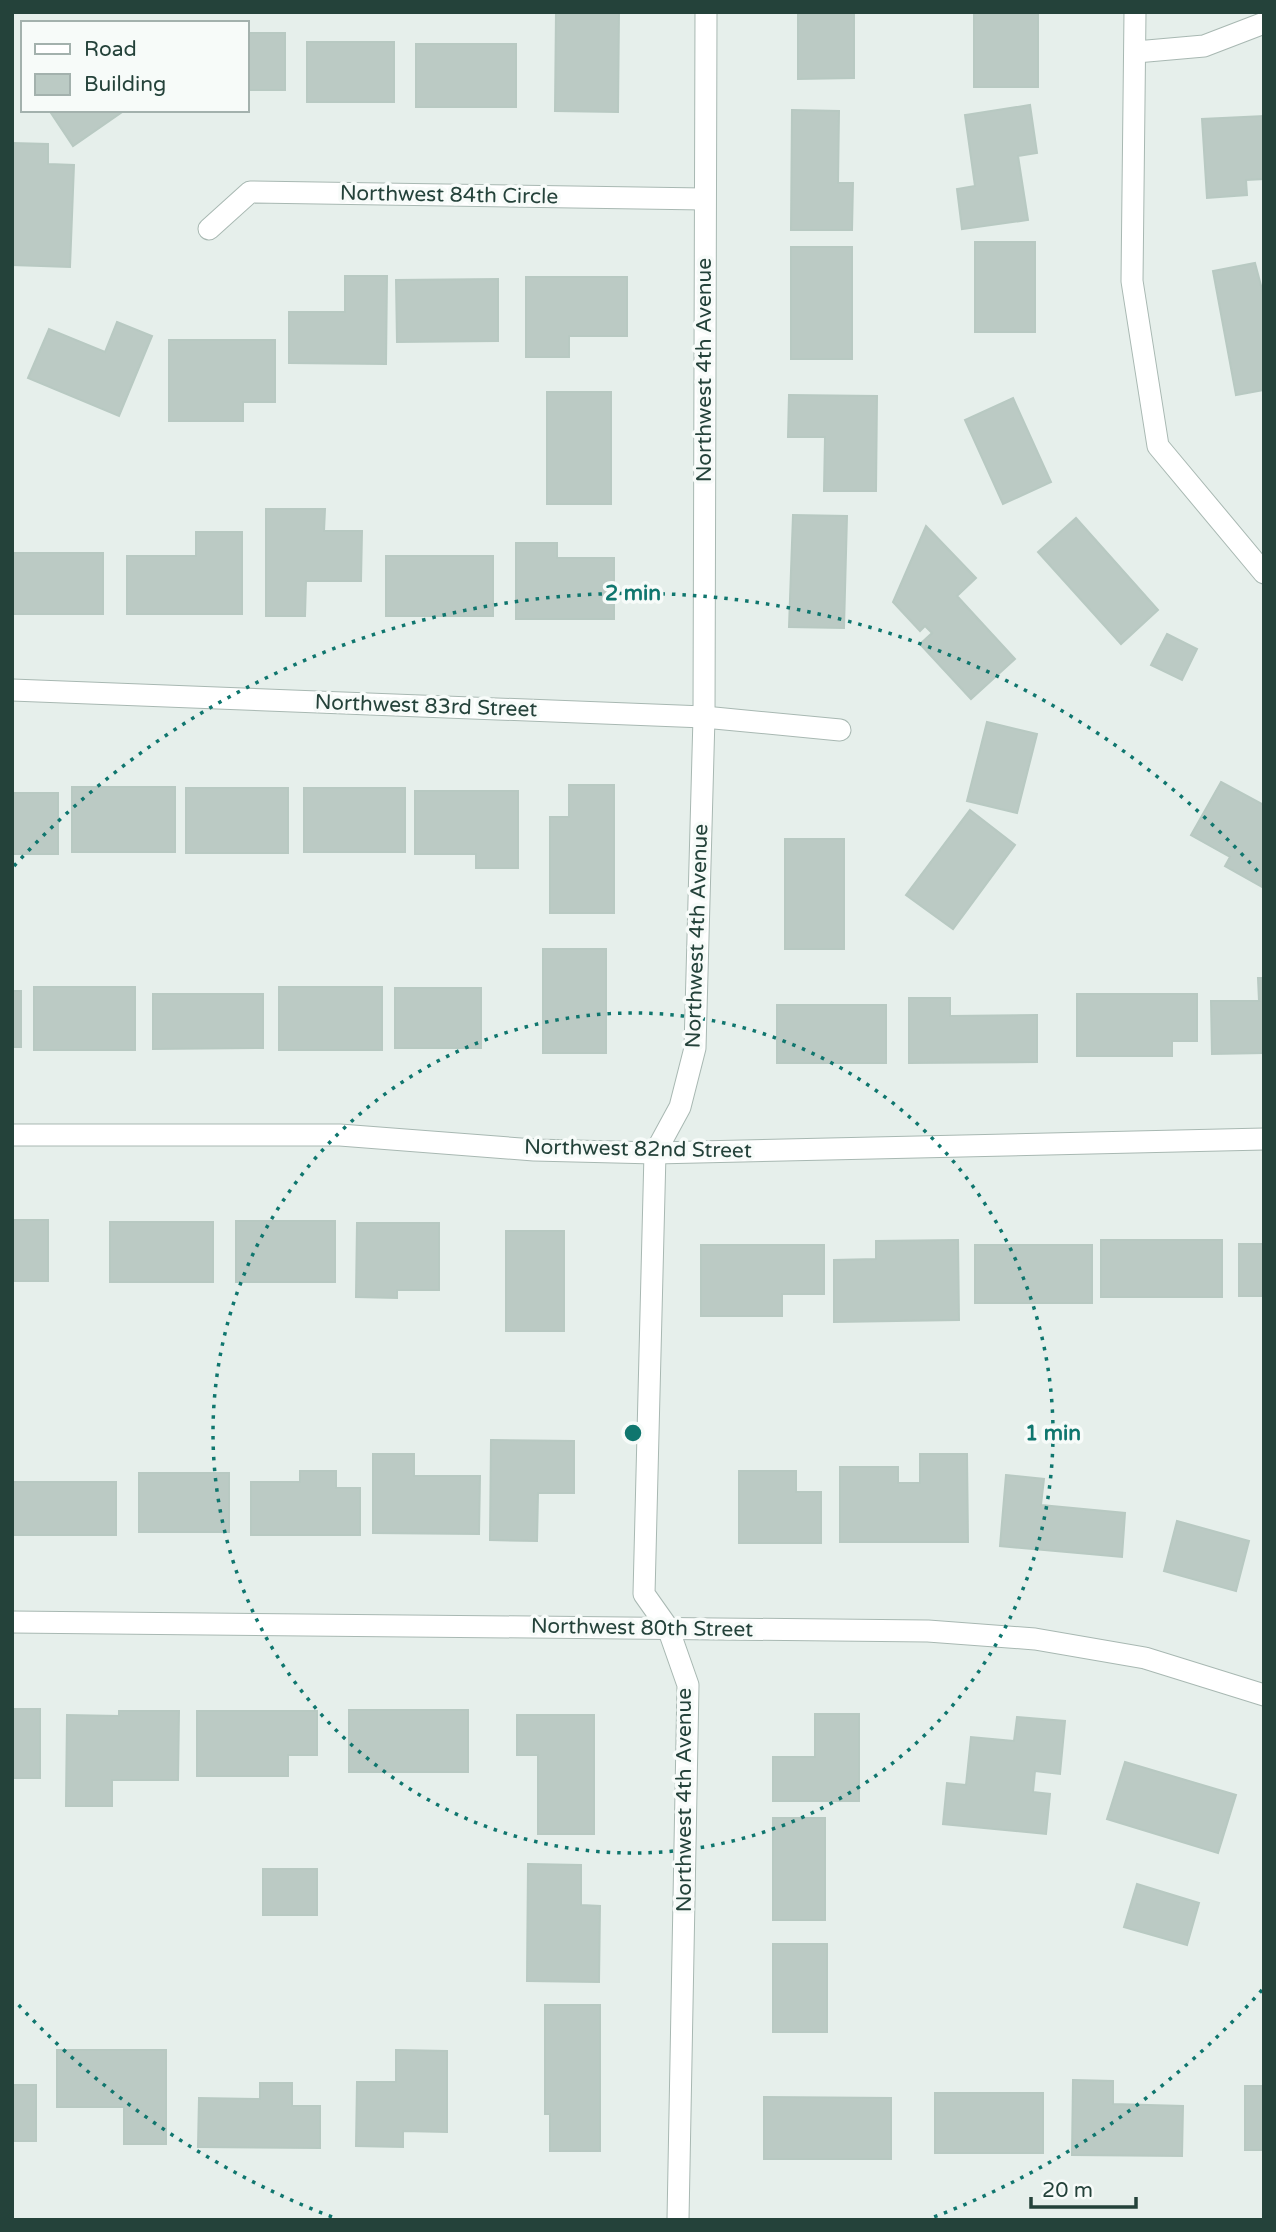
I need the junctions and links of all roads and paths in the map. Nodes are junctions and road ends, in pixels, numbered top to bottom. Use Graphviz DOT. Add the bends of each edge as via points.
graph roads {
  1 [pos="706,12"];
  2 [pos="1135,12"];
  3 [pos="1264,23"];
  4 [pos="1136,52"];
  5 [pos="704,199"];
  6 [pos="209,229"];
  7 [pos="1264,573"];
  8 [pos="12,690"];
  9 [pos="704,717"];
  10 [pos="840,730"];
  11 [pos="12,1135"];
  12 [pos="1264,1139"];
  13 [pos="655,1153"];
  14 [pos="12,1622"];
  15 [pos="668,1628"];
  16 [pos="1264,1695"];
  17 [pos="678,2220"];
  1 -- 5 [label="street, Northwest 4th Avenue"];
  2 -- 4 [label="street"];
  3 -- 4 [label="street" via="1204,46"];
  4 -- 7 [label="street" via="1132,282 1158,446"];
  5 -- 6 [label="street, Northwest 84th Circle" via="250,192"];
  5 -- 9 [label="street, Northwest 4th Avenue"];
  8 -- 9 [label="street, Northwest 83rd Street"];
  9 -- 10 [label="street, Northwest 83rd Street"];
  9 -- 13 [label="street, Northwest 4th Avenue" via="695,1048 680,1107"];
  11 -- 13 [label="street, Northwest 82nd Street" via="340,1135 534,1150"];
  12 -- 13 [label="street, Northwest 82nd Street"];
  13 -- 15 [label="street, Northwest 4th Avenue" via="644,1594"];
  14 -- 15 [label="street, Northwest 80th Street"];
  15 -- 16 [label="street, Northwest 80th Street" via="928,1631 1035,1639 1145,1658"];
  15 -- 17 [label="street, Northwest 4th Avenue" via="688,1685"];
}
